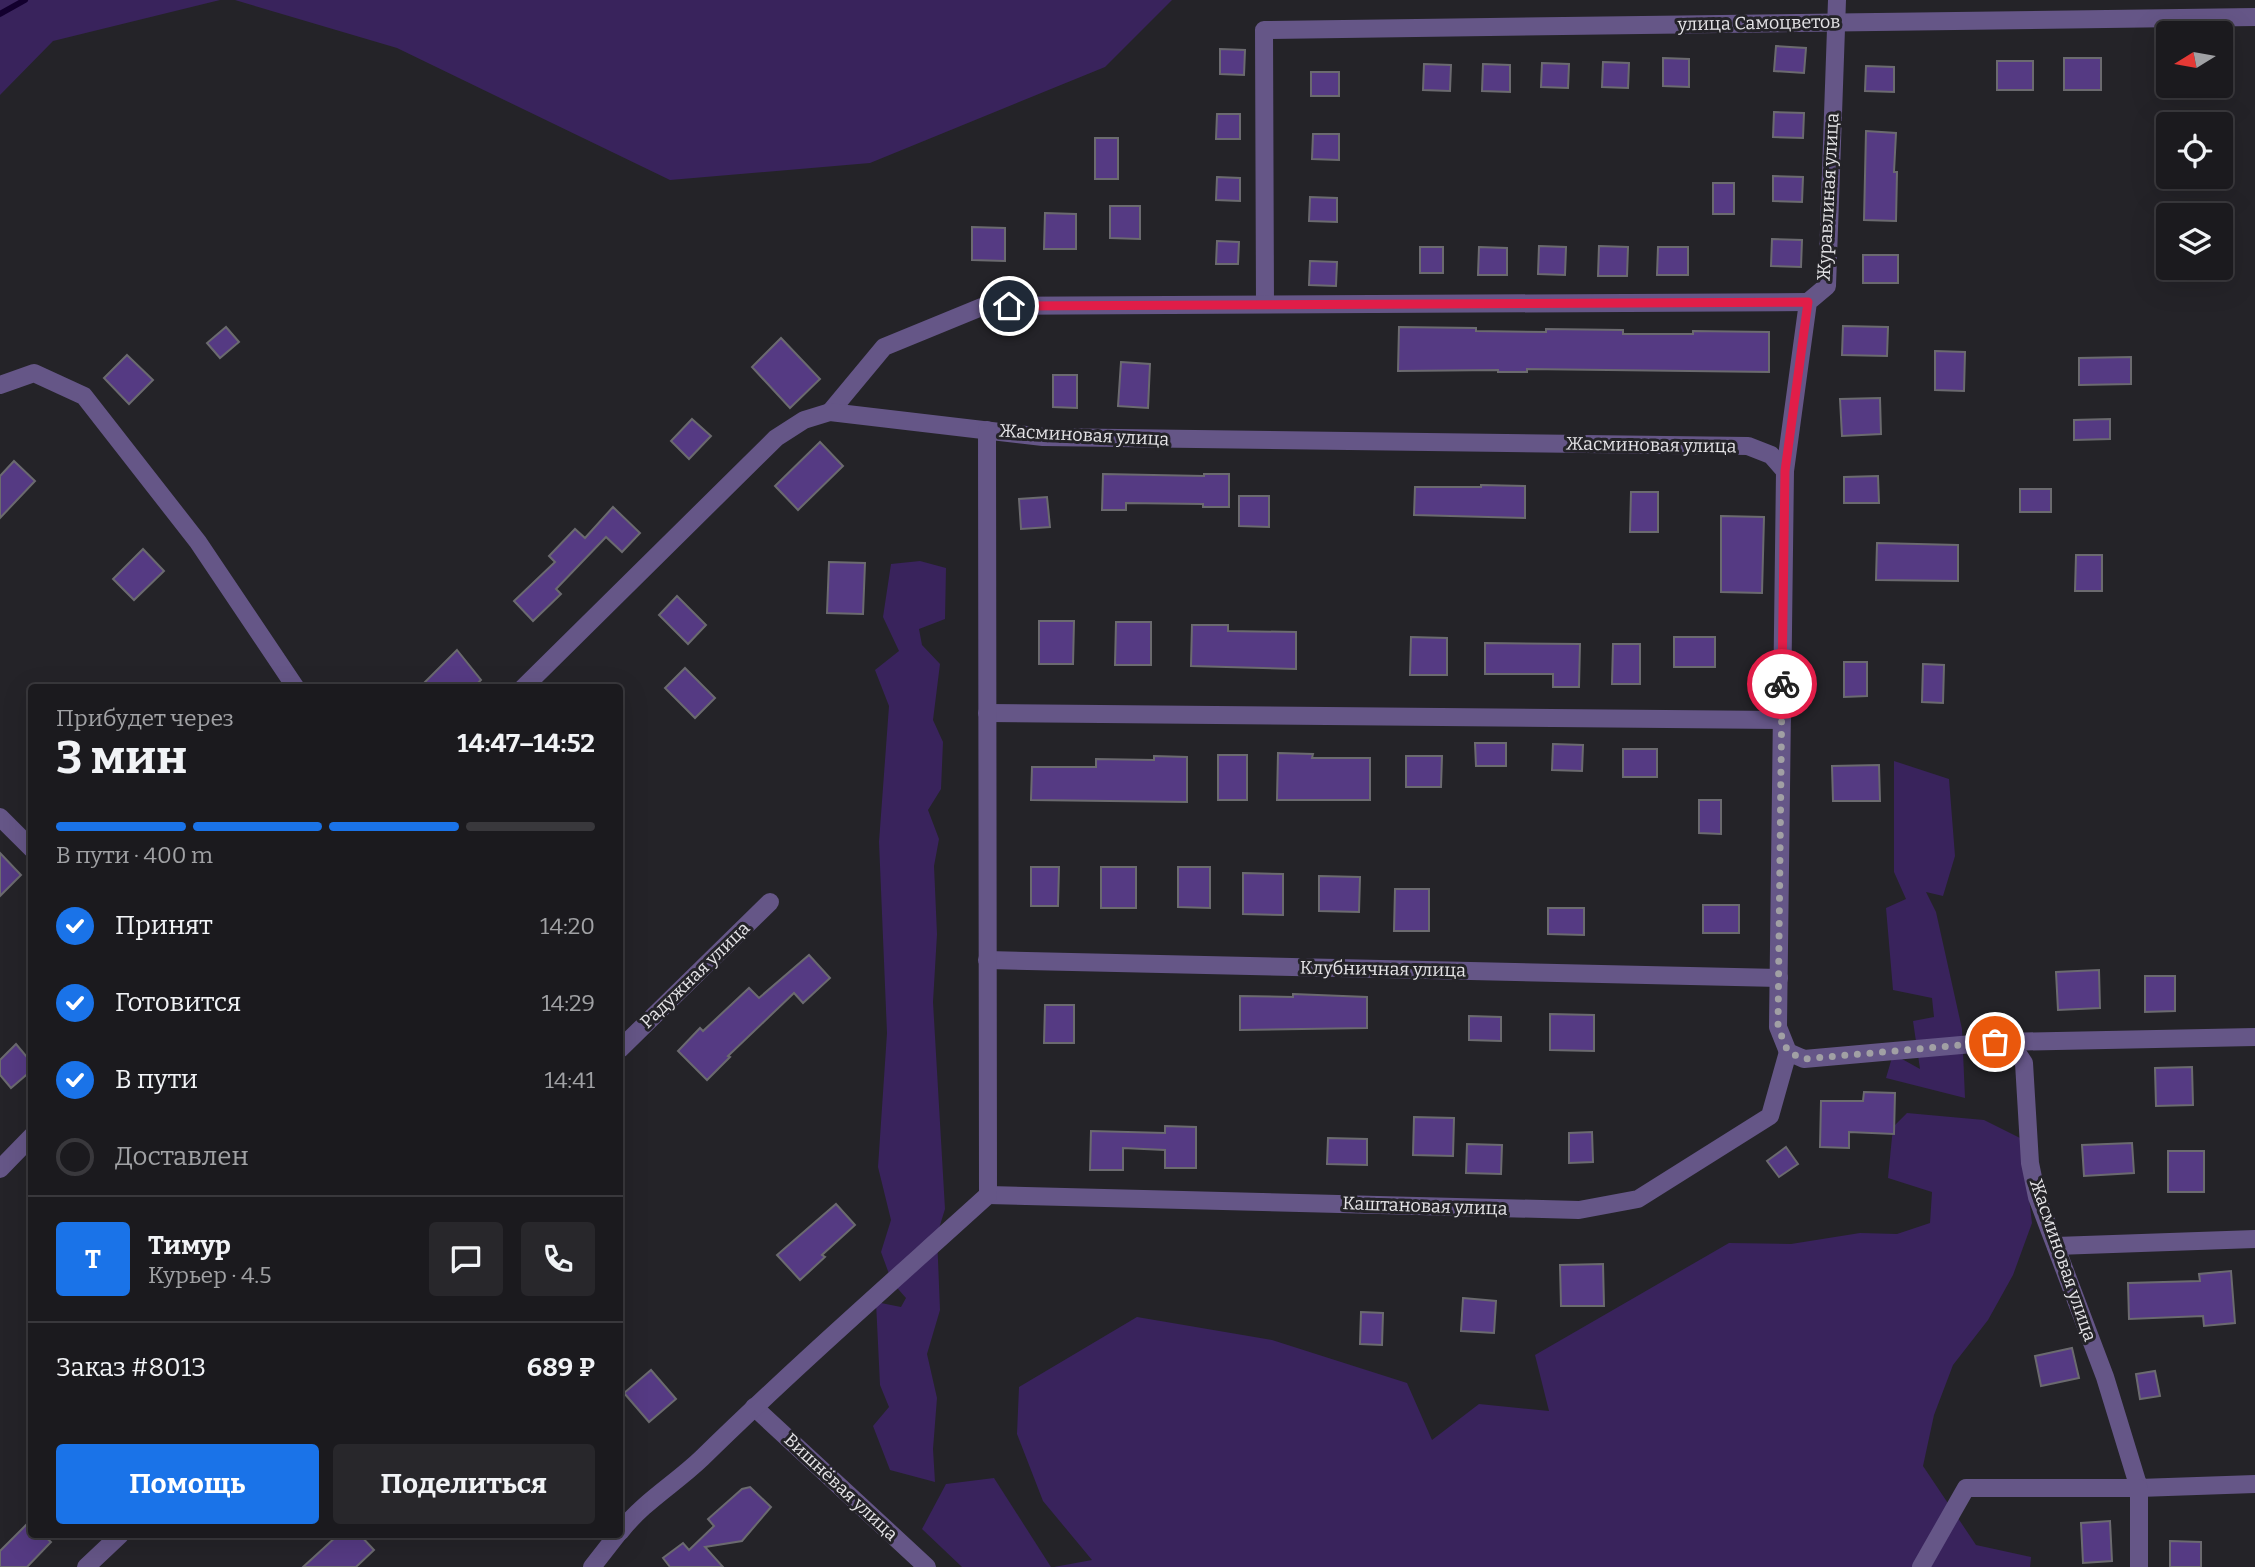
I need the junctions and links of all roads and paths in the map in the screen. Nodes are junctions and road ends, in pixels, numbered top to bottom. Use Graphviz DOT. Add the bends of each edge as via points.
graph roads {
  1 [pos="1837,0"];
  2 [pos="2255,17"];
  3 [pos="1836,21"];
  4 [pos="1808,302"];
  5 [pos="1265,304"];
  6 [pos="0,385"];
  7 [pos="830,412"];
  8 [pos="987,430"];
  9 [pos="1785,471"];
  10 [pos="293,684"];
  11 [pos="527,684"];
  12 [pos="987,713"];
  13 [pos="1782,720"];
  14 [pos="0,817"];
  15 [pos="28,845"];
  16 [pos="770,902"];
  17 [pos="987,960"];
  18 [pos="1779,978"];
  19 [pos="2255,1037"];
  20 [pos="1995,1042"];
  21 [pos="623,1046"];
  22 [pos="1788,1052"];
  23 [pos="28,1140"];
  24 [pos="0,1169"];
  25 [pos="988,1195"];
  26 [pos="2255,1239"];
  27 [pos="2056,1246"];
  28 [pos="754,1407"];
  29 [pos="2255,1484"];
  30 [pos="2139,1488"];
  31 [pos="623,1527"];
  32 [pos="117,1538"];
  33 [pos="614,1538"];
  34 [pos="594,1566"];
  35 [pos="86,1567"];
  36 [pos="927,1567"];
  37 [pos="1921,1567"];
  38 [pos="2139,1567"];
  1 -- 3 [label="street, Журавлиная улица"];
  2 -- 3 [label="street, улица Самоцветов"];
  3 -- 4 [label="street, Журавлиная улица" via="1826,286"];
  3 -- 5 [label="street, улица Самоцветов" via="1264,30"];
  4 -- 5 [label="street"];
  4 -- 9 [label="street, Журавлиная улица"];
  5 -- 7 [label="street" via="984,306 884,347"];
  6 -- 10 [label="street" via="34,373 84,396 198,542"];
  7 -- 8 [label="street, Жасминовая улица"];
  7 -- 11 [label="street, Жасминовая улица" via="804,420 775,438"];
  8 -- 9 [label="street, Жасминовая улица" via="1043,437 1748,446 1771,455"];
  8 -- 12 [label="street"];
  9 -- 13 [label="street"];
  12 -- 13 [label="street"];
  12 -- 17 [label="street"];
  13 -- 18 [label="street"];
  14 -- 15 [label="street"];
  16 -- 21 [label="street, Радужная улица"];
  17 -- 18 [label="street, Клубничная улица"];
  17 -- 25 [label="street"];
  18 -- 22 [label="street" via="1778,1027"];
  19 -- 20 [label="street"];
  20 -- 22 [label="street" via="1804,1059"];
  20 -- 27 [label="street, Жасминовая улица" via="2014,1048 2024,1063 2030,1163"];
  22 -- 25 [label="street, Каштановая улица" via="1770,1116 1638,1199 1579,1210"];
  23 -- 24 [label="street"];
  25 -- 28 [label="street"];
  26 -- 27 [label="street"];
  27 -- 30 [label="street, Жасминовая улица" via="2105,1377"];
  28 -- 31 [label="street"];
  28 -- 36 [label="street, Вишнёвая улица"];
  29 -- 30 [label="street"];
  30 -- 37 [label="street" via="1966,1488"];
  30 -- 38 [label="street, Жасминовая улица"];
  32 -- 35 [label="street"];
  33 -- 34 [label="street"];
}
